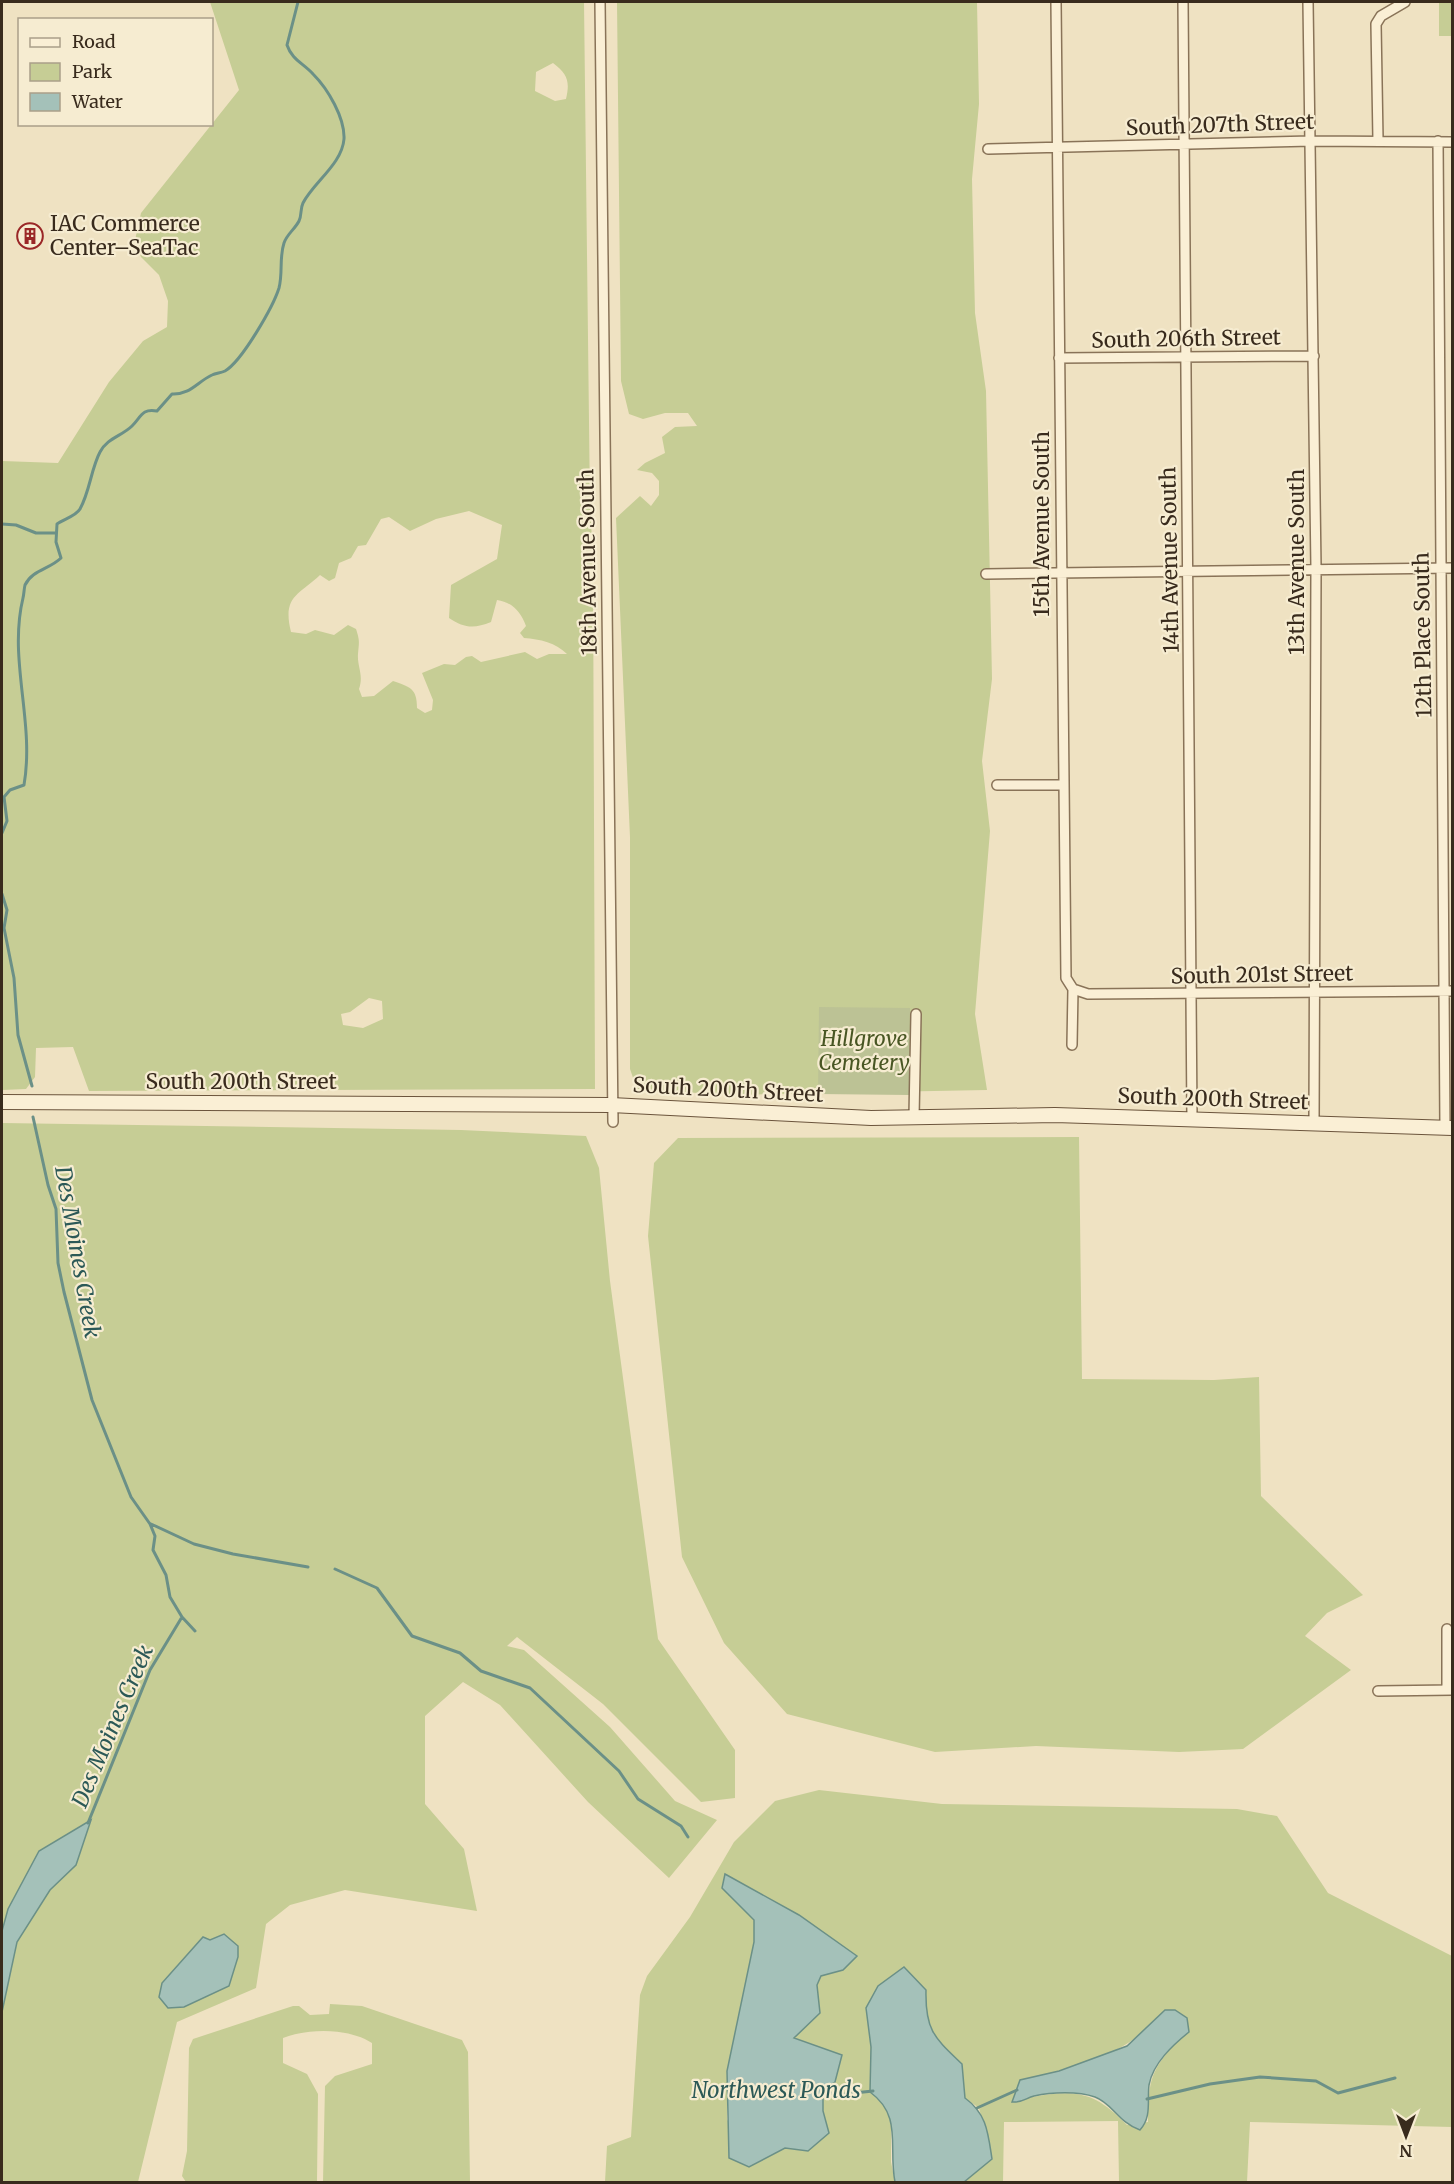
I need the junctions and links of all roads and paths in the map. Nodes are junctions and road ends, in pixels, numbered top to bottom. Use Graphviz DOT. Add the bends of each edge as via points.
graph roads {
  1 [pos="600,2"];
  2 [pos="1056,2"];
  3 [pos="1183,2"];
  4 [pos="1308,2"];
  5 [pos="1405,2"];
  6 [pos="1378,140"];
  7 [pos="1311,141"];
  8 [pos="1438,141"];
  9 [pos="1452,142"];
  10 [pos="1184,144"];
  11 [pos="1058,148"];
  12 [pos="988,149"];
  13 [pos="1314,356"];
  14 [pos="1185,357"];
  15 [pos="1059,358"];
  16 [pos="1316,568"];
  17 [pos="1440,568"];
  18 [pos="1452,568"];
  19 [pos="1188,570"];
  20 [pos="1061,572"];
  21 [pos="986,574"];
  22 [pos="997,785"];
  23 [pos="1062,785"];
  24 [pos="1073,989"];
  25 [pos="1449,991"];
  26 [pos="1316,992"];
  27 [pos="1191,993"];
  28 [pos="916,1014"];
  29 [pos="1072,1045"];
  30 [pos="2,1101"];
  31 [pos="611,1105"];
  32 [pos="914,1117"];
  33 [pos="1192,1119"];
  34 [pos="613,1122"];
  35 [pos="1314,1123"];
  36 [pos="1449,1128"];
  37 [pos="1447,1629"];
  38 [pos="1450,1690"];
  39 [pos="1378,1691"];
  1 -- 31 [label="street, 18th Avenue South"];
  2 -- 11 [label="street, 15th Avenue South"];
  3 -- 10 [label="street, 14th Avenue South"];
  4 -- 7 [label="street, 13th Avenue South"];
  5 -- 6 [label="street" via="1381,16 1376,24"];
  6 -- 7 [label="street, South 207th Street"];
  6 -- 8 [label="street, South 207th Street"];
  7 -- 10 [label="street, South 207th Street"];
  7 -- 13 [label="street, 13th Avenue South"];
  8 -- 9 [label="street, South 207th Street"];
  8 -- 17 [label="street, 12th Place South"];
  10 -- 11 [label="street, South 207th Street"];
  10 -- 14 [label="street, 14th Avenue South"];
  11 -- 12 [label="street, South 207th Street"];
  11 -- 15 [label="street, 15th Avenue South"];
  13 -- 14 [label="street, South 206th Street"];
  13 -- 16 [label="street, 13th Avenue South"];
  14 -- 15 [label="street, South 206th Street"];
  14 -- 19 [label="street, 14th Avenue South"];
  15 -- 20 [label="street, 15th Avenue South"];
  16 -- 17 [label="street"];
  16 -- 19 [label="street"];
  16 -- 26 [label="street, 13th Avenue South"];
  17 -- 18 [label="street"];
  17 -- 25 [label="street, 12th Place South"];
  19 -- 20 [label="street"];
  19 -- 27 [label="street, 14th Avenue South"];
  20 -- 21 [label="street"];
  20 -- 23 [label="street, 15th Avenue South"];
  22 -- 23 [label="street"];
  23 -- 24 [label="street, 15th Avenue South" via="1066,978"];
  24 -- 27 [label="street, South 201st Street" via="1088,994"];
  24 -- 29 [label="street, 15th Avenue South"];
  25 -- 26 [label="street, South 201st Street"];
  25 -- 36 [label="street, 12th Place South"];
  26 -- 27 [label="street, South 201st Street"];
  26 -- 35 [label="street, 13th Avenue South"];
  27 -- 33 [label="street, 14th Avenue South"];
  28 -- 32 [label="street"];
  30 -- 31 [label="main road, South 200th Street"];
  31 -- 32 [label="main road, South 200th Street"];
  31 -- 34 [label="street, 18th Avenue South"];
  32 -- 33 [label="main road, South 200th Street" via="998,1114"];
  33 -- 35 [label="main road, South 200th Street"];
  35 -- 36 [label="main road, South 200th Street"];
  37 -- 38 [label="street"];
  38 -- 39 [label="street"];
}
